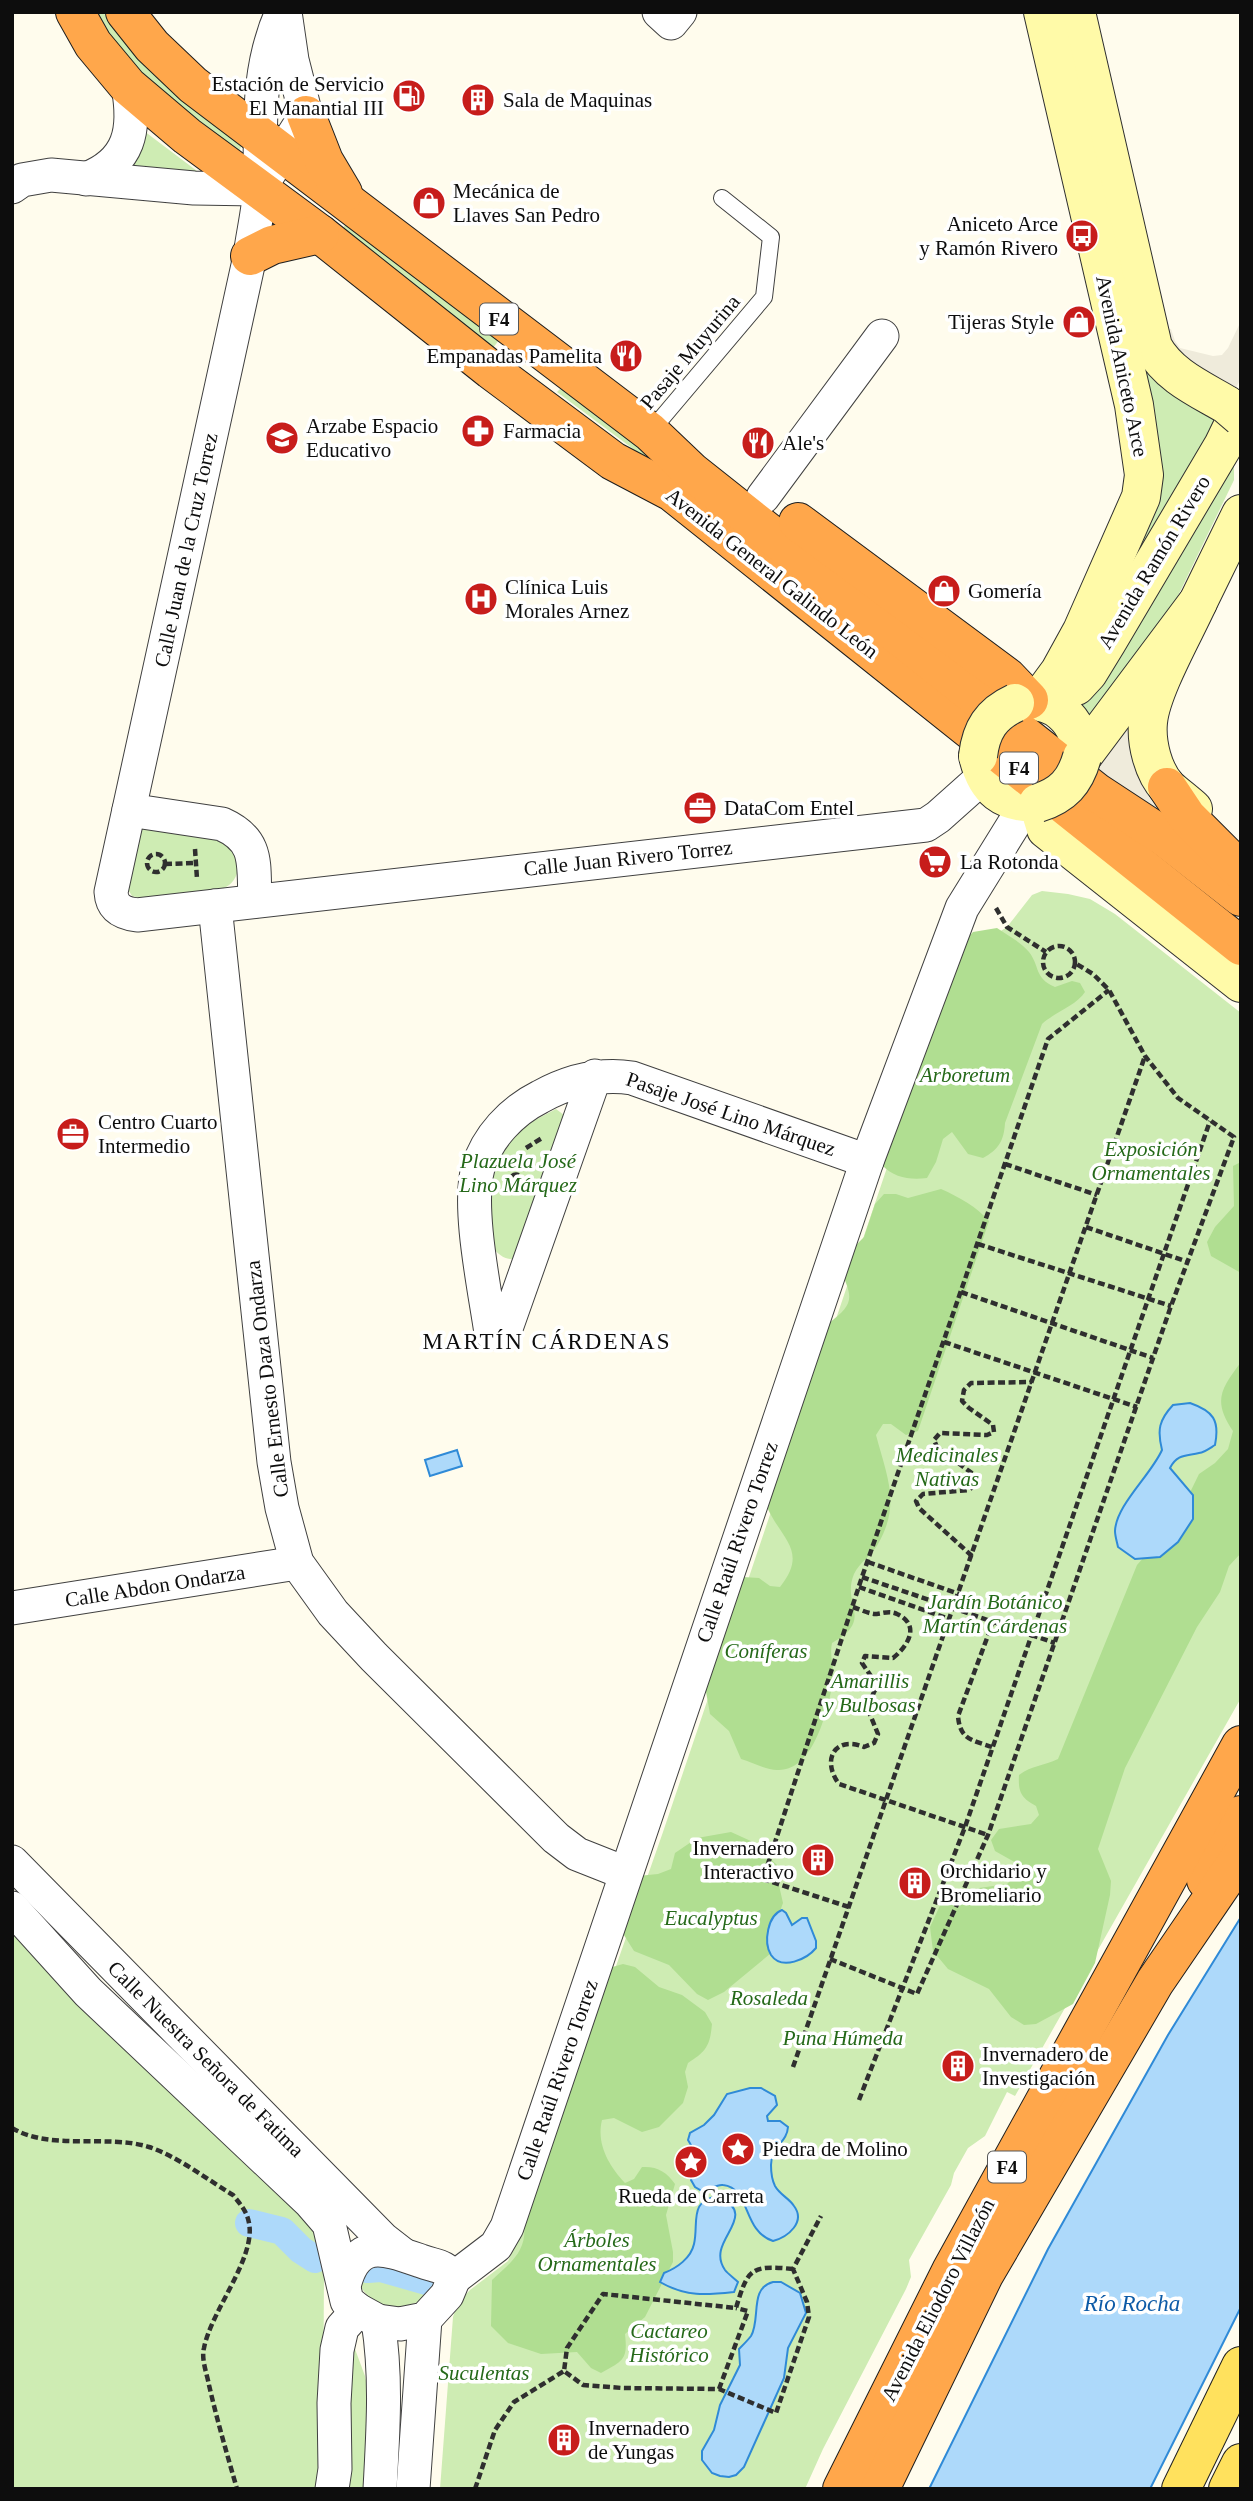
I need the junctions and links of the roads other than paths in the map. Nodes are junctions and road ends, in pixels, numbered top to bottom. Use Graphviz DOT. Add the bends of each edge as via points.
graph roads {
  1 [pos="75,12"];
  2 [pos="125,12"];
  3 [pos="283,12"];
  4 [pos="659,12"];
  5 [pos="680,12"];
  6 [pos="1043,12"];
  7 [pos="1076,12"];
  8 [pos="128,86"];
  9 [pos="306,115"];
  10 [pos="271,143"];
  11 [pos="86,179"];
  12 [pos="12,187"];
  13 [pos="260,189"];
  14 [pos="722,198"];
  15 [pos="335,219"];
  16 [pos="250,256"];
  17 [pos="517,333"];
  18 [pos="882,336"];
  19 [pos="562,366"];
  20 [pos="491,370"];
  21 [pos="535,403"];
  22 [pos="1236,410"];
  23 [pos="650,432"];
  24 [pos="613,461"];
  25 [pos="763,497"];
  26 [pos="1241,514"];
  27 [pos="1198,602"];
  28 [pos="1034,702"];
  29 [pos="1082,757"];
  30 [pos="981,768"];
  31 [pos="1167,787"];
  32 [pos="1096,792"];
  33 [pos="1033,803"];
  34 [pos="129,810"];
  35 [pos="1241,848"];
  36 [pos="1241,870"];
  37 [pos="206,894"];
  38 [pos="1241,897"];
  39 [pos="255,901"];
  40 [pos="118,908"];
  41 [pos="1241,919"];
  42 [pos="1241,946"];
  43 [pos="1241,983"];
  44 [pos="595,1076"];
  45 [pos="867,1161"];
  46 [pos="297,1563"];
  47 [pos="12,1608"];
  48 [pos="1241,1745"];
  49 [pos="1241,1769"];
  50 [pos="1241,1815"];
  51 [pos="1184,1850"];
  52 [pos="1241,1856"];
  53 [pos="12,1862"];
  54 [pos="625,1872"];
  55 [pos="12,1908"];
  56 [pos="1156,1982"];
  57 [pos="401,2253"];
  58 [pos="454,2278"];
  59 [pos="360,2306"];
  60 [pos="425,2319"];
  61 [pos="1241,2366"];
  62 [pos="1241,2463"];
  63 [pos="332,2489"];
  64 [pos="380,2489"];
  65 [pos="413,2489"];
  66 [pos="842,2489"];
  67 [pos="880,2489"];
  68 [pos="1181,2489"];
  69 [pos="1228,2489"];
  1 -- 8 [label="highway, F4" via="93,44"];
  2 -- 10 [label="highway, F4" via="169,64"];
  3 -- 9 [label="street, Calle Juan de la Cruz Torrez"];
  3 -- 10 [label="street, Calle Juan de la Cruz Torrez" via="270,39 262,83"];
  4 -- 5 [label="street" via="671,23"];
  6 -- 28 [label="main road, Avenida Aniceto Arce" via="1134,405 1144,475 1141,497 1071,654"];
  7 -- 22 [label="main road, Avenida Aniceto Arce" via="1153,347 1173,372"];
  8 -- 11 [label="street" via="132,108 128,146 115,163"];
  8 -- 13 [label="highway, F4"];
  9 -- 10 [label="street"];
  9 -- 15 [label="highway" via="324,161"];
  10 -- 13 [label="street, Calle Juan de la Cruz Torrez"];
  10 -- 15 [label="highway, Avenida General Galindo León / F4"];
  11 -- 12 [label="street" via="51,175 22,180"];
  11 -- 13 [label="street"];
  13 -- 15 [label="highway, Avenida General Galindo León / F4"];
  13 -- 16 [label="street, Calle Juan de la Cruz Torrez"];
  14 -- 23 [label="lane, Pasaje Muyurina" via="771,237 764,298"];
  15 -- 16 [label="highway"];
  15 -- 17 [label="highway, Avenida General Galindo León / F4"];
  15 -- 20 [label="highway, Avenida General Galindo León / F4"];
  16 -- 34 [label="street, Calle Juan de la Cruz Torrez"];
  17 -- 19 [label="highway, Avenida General Galindo León / F4"];
  17 -- 20 [label="highway"];
  18 -- 25 [label="street"];
  19 -- 21 [label="highway"];
  19 -- 23 [label="highway, Avenida General Galindo León / F4"];
  20 -- 21 [label="highway, Avenida General Galindo León / F4"];
  21 -- 24 [label="highway, Avenida General Galindo León / F4"];
  22 -- 28 [label="main road, Avenida Ramón Rivero" via="1223,446 1088,673"];
  23 -- 25 [label="highway" via="702,452"];
  23 -- 32 [label="highway, Avenida General Galindo León / F4" via="692,472"];
  24 -- 30 [label="highway" via="657,513 936,726"];
  24 -- 42 [label="highway, Avenida General Galindo León / F4" via="672,492"];
  25 -- 28 [label="highway"];
  26 -- 27 [label="main road"];
  27 -- 29 [label="main road"];
  27 -- 31 [label="main road" via="1158,687 1148,722 1157,772"];
  28 -- 29 [label="main road" via="1070,719"];
  28 -- 30 [label="main road, bridge" via="1002,709 992,718 984,729"];
  29 -- 33 [label="main road, bridge" via="1072,782 1062,792"];
  30 -- 33 [label="main road" via="998,793 1016,802"];
  30 -- 39 [label="street, Calle Juan Rivero Torrez" via="926,825"];
  31 -- 35 [label="main road"];
  31 -- 36 [label="highway" via="1187,817"];
  32 -- 38 [label="highway, F4" via="1163,836"];
  32 -- 41 [label="highway" via="1150,846"];
  33 -- 43 [label="main road" via="1046,829"];
  33 -- 45 [label="street, Calle Raúl Rivero Torrez" via="962,908"];
  34 -- 39 [label="street" via="235,830 251,850"];
  34 -- 40 [label="street, Calle Juan de la Cruz Torrez" via="111,892 111,901"];
  37 -- 39 [label="street, Calle Juan Rivero Torrez"];
  37 -- 40 [label="street, Calle Juan Rivero Torrez" via="137,915"];
  37 -- 46 [label="street, Calle Ernesto Daza Ondarza" via="274,1462"];
  44 -- 44 [label="street, Pasaje José Lino Márquez" via="556,1088 527,1104 504,1123 478,1167 476,1213 491,1333 503,1335"];
  44 -- 45 [label="street, Pasaje José Lino Márquez" via="646,1082"];
  45 -- 54 [label="street, Calle Raúl Rivero Torrez"];
  46 -- 47 [label="street, Calle Abdon Ondarza"];
  46 -- 54 [label="street, Calle Ernesto Daza Ondarza" via="333,1613 374,1657 556,1838 577,1854"];
  48 -- 51 [label="highway, Avenida Eliodoro Villazón / F4"];
  49 -- 51 [label="highway"];
  50 -- 56 [label="highway"];
  51 -- 66 [label="highway, Avenida Eliodoro Villazón / F4" via="981,2214"];
  52 -- 56 [label="highway, F4"];
  53 -- 57 [label="street, Calle Nuestra Señora de Fatima"];
  54 -- 58 [label="street, Calle Raúl Rivero Torrez" via="507,2227 496,2246"];
  55 -- 59 [label="street, Calle Nuestra Señora de Fatima" via="88,1992 310,2202 329,2224"];
  56 -- 67 [label="highway, Avenida Eliodoro Villazón / F4" via="984,2275"];
  57 -- 58 [label="street" via="445,2267"];
  57 -- 59 [label="street" via="376,2249 354,2261"];
  58 -- 60 [label="street" via="447,2295"];
  59 -- 60 [label="street" via="400,2324"];
  59 -- 63 [label="street" via="342,2328 337,2350"];
  59 -- 64 [label="street" via="383,2348"];
  60 -- 65 [label="street"];
  61 -- 68 [label="main road"];
  62 -- 69 [label="main road"];
}
